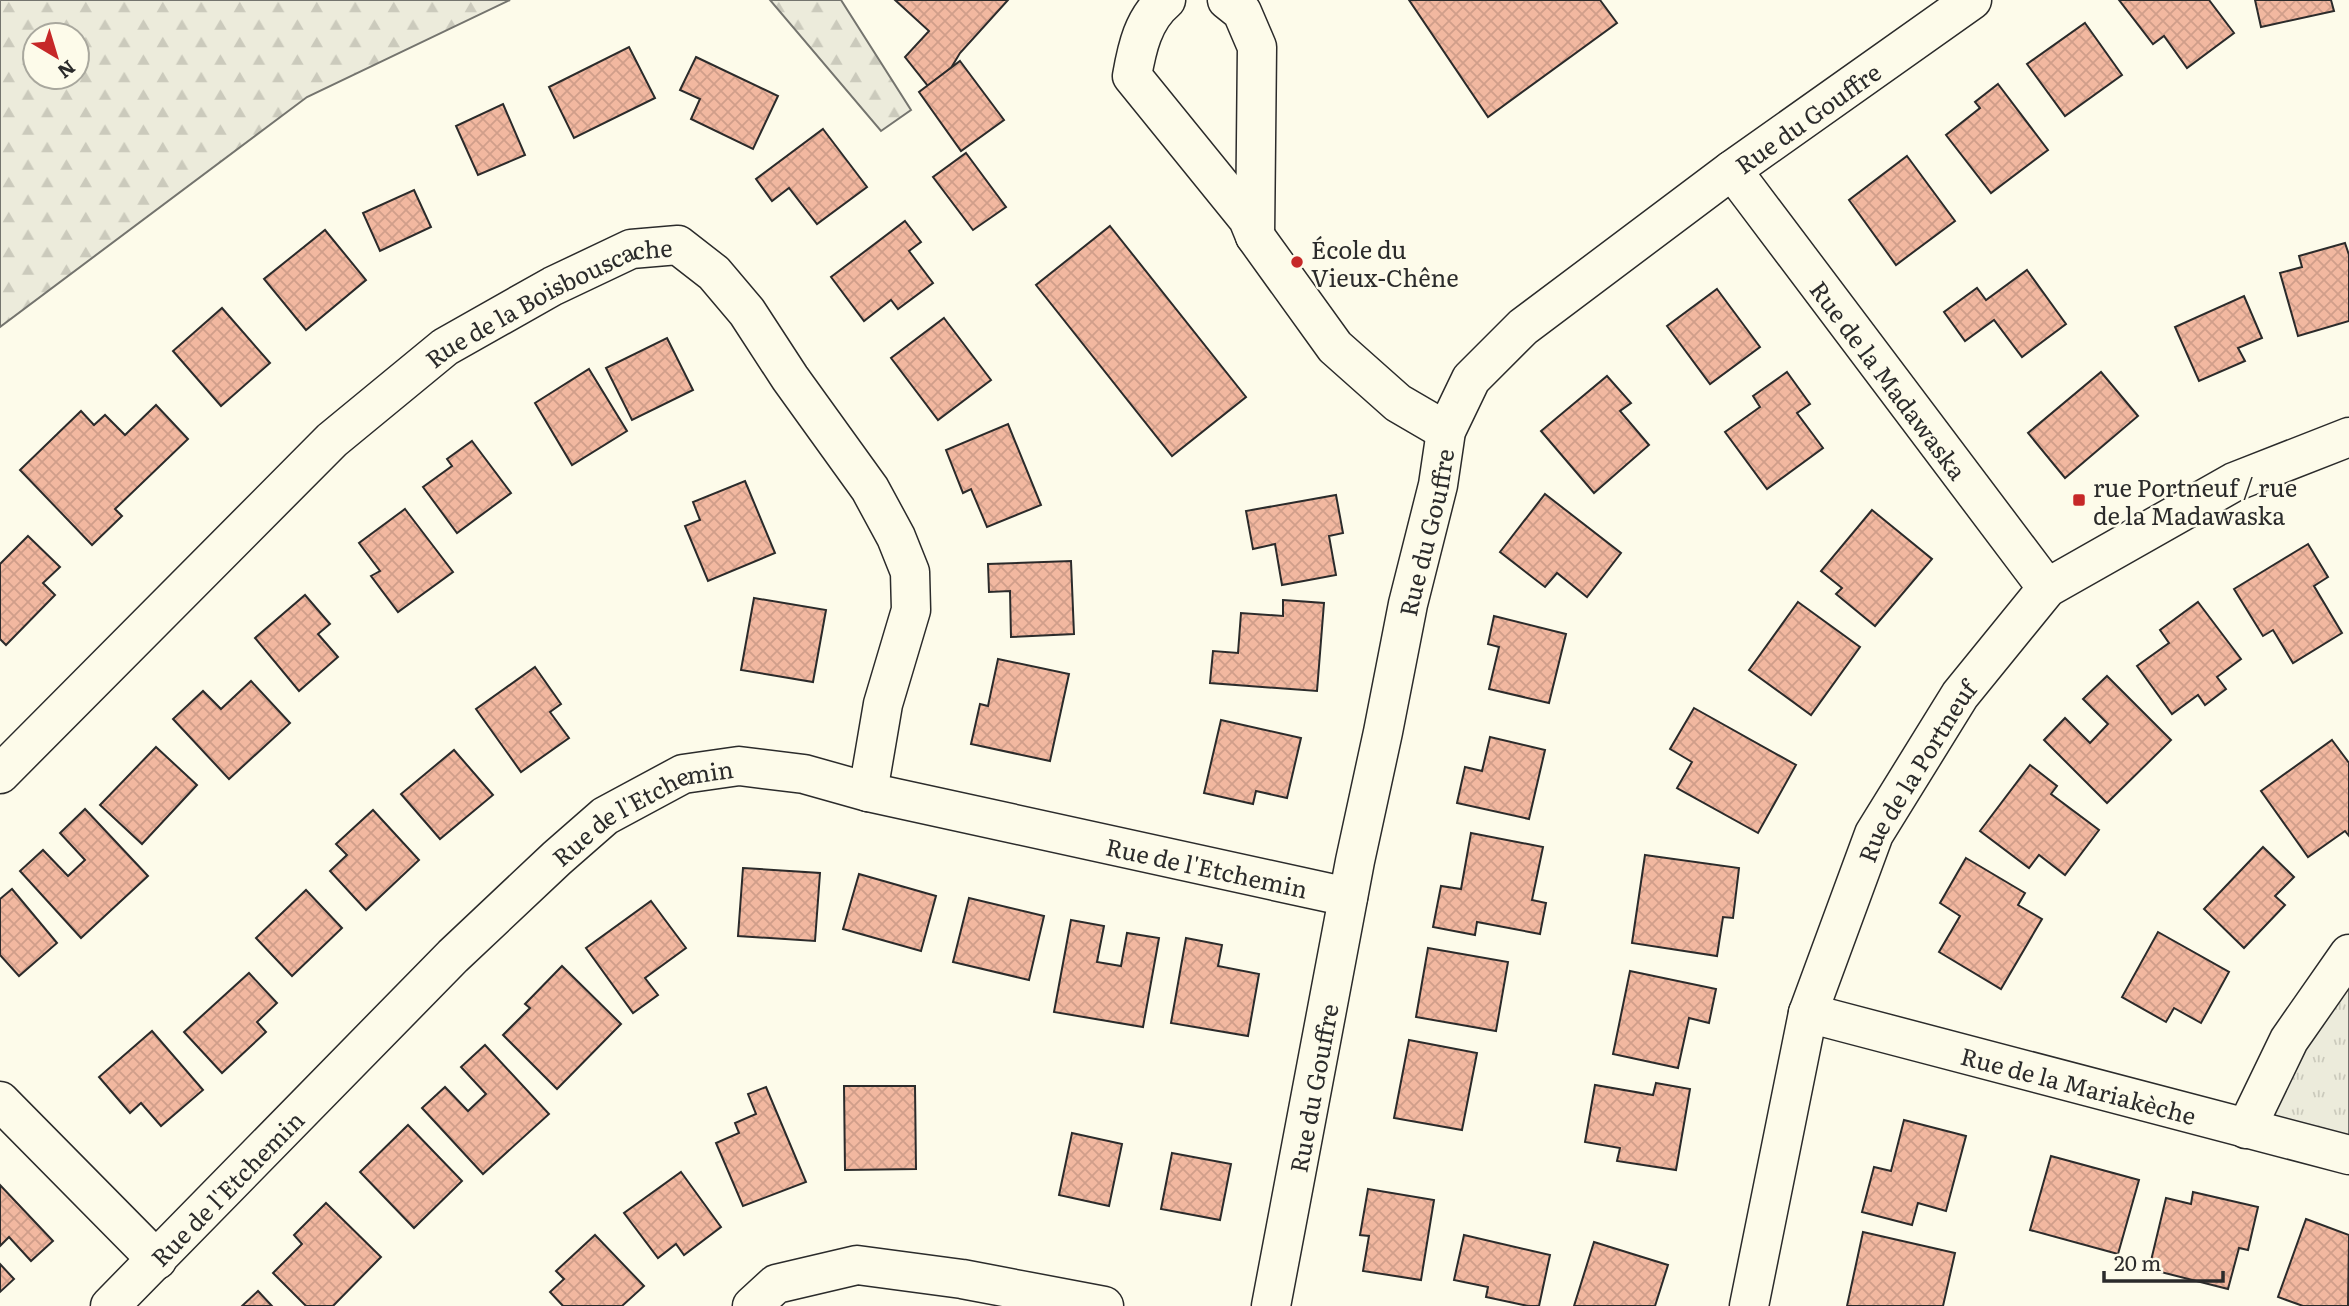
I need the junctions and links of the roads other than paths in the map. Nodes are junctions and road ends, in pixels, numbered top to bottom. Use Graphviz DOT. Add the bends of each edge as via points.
graph roads {
  1 [pos="1166,0"];
  2 [pos="1227,0"];
  3 [pos="1972,0"];
  4 [pos="1732,170"];
  5 [pos="1255,236"];
  6 [pos="1446,431"];
  7 [pos="2349,437"];
  8 [pos="2047,588"];
  9 [pos="0,774"];
  10 [pos="868,792"];
  11 [pos="1348,897"];
  12 [pos="2349,954"];
  13 [pos="1808,1013"];
  14 [pos="0,1101"];
  15 [pos="2246,1129"];
  16 [pos="2349,1155"];
  17 [pos="157,1260"];
  18 [pos="110,1306"];
  19 [pos="751,1306"];
  20 [pos="1104,1306"];
  21 [pos="1271,1306"];
  22 [pos="1749,1306"];
  1 -- 5 [label="street" via="1139,38 1132,76 1248,219"];
  2 -- 5 [label="street" via="1242,12 1257,47"];
  3 -- 4 [label="street, Rue du Gouffre"];
  4 -- 6 [label="street, Rue du Gouffre" via="1523,327 1471,379"];
  4 -- 8 [label="street, Rue de la Madawaska"];
  5 -- 6 [label="street" via="1335,348 1398,403"];
  6 -- 11 [label="street, Rue du Gouffre"];
  7 -- 8 [label="street, Rue de la Portneuf" via="2234,482"];
  8 -- 13 [label="street, Rue de la Portneuf" via="1960,695 1874,834"];
  9 -- 10 [label="street, Rue de la Boisbouscache" via="332,440 445,347 553,286 631,249 678,245 714,273 747,312 870,489 910,572 911,610 883,704"];
  10 -- 11 [label="street, Rue de l'Etchemin"];
  10 -- 17 [label="street, Rue de l'Etchemin" via="804,774 738,766 683,774 605,816 453,956"];
  11 -- 21 [label="street, Rue du Gouffre"];
  12 -- 15 [label="street" via="2289,1040"];
  13 -- 15 [label="street, Rue de la Mariakèche"];
  13 -- 22 [label="street, Rue de la Portneuf"];
  14 -- 17 [label="street"];
  15 -- 16 [label="street, Rue de la Mariakèche"];
  17 -- 18 [label="street, Rue de l'Etchemin"];
  19 -- 20 [label="street" via="776,1284 857,1265"];
}
